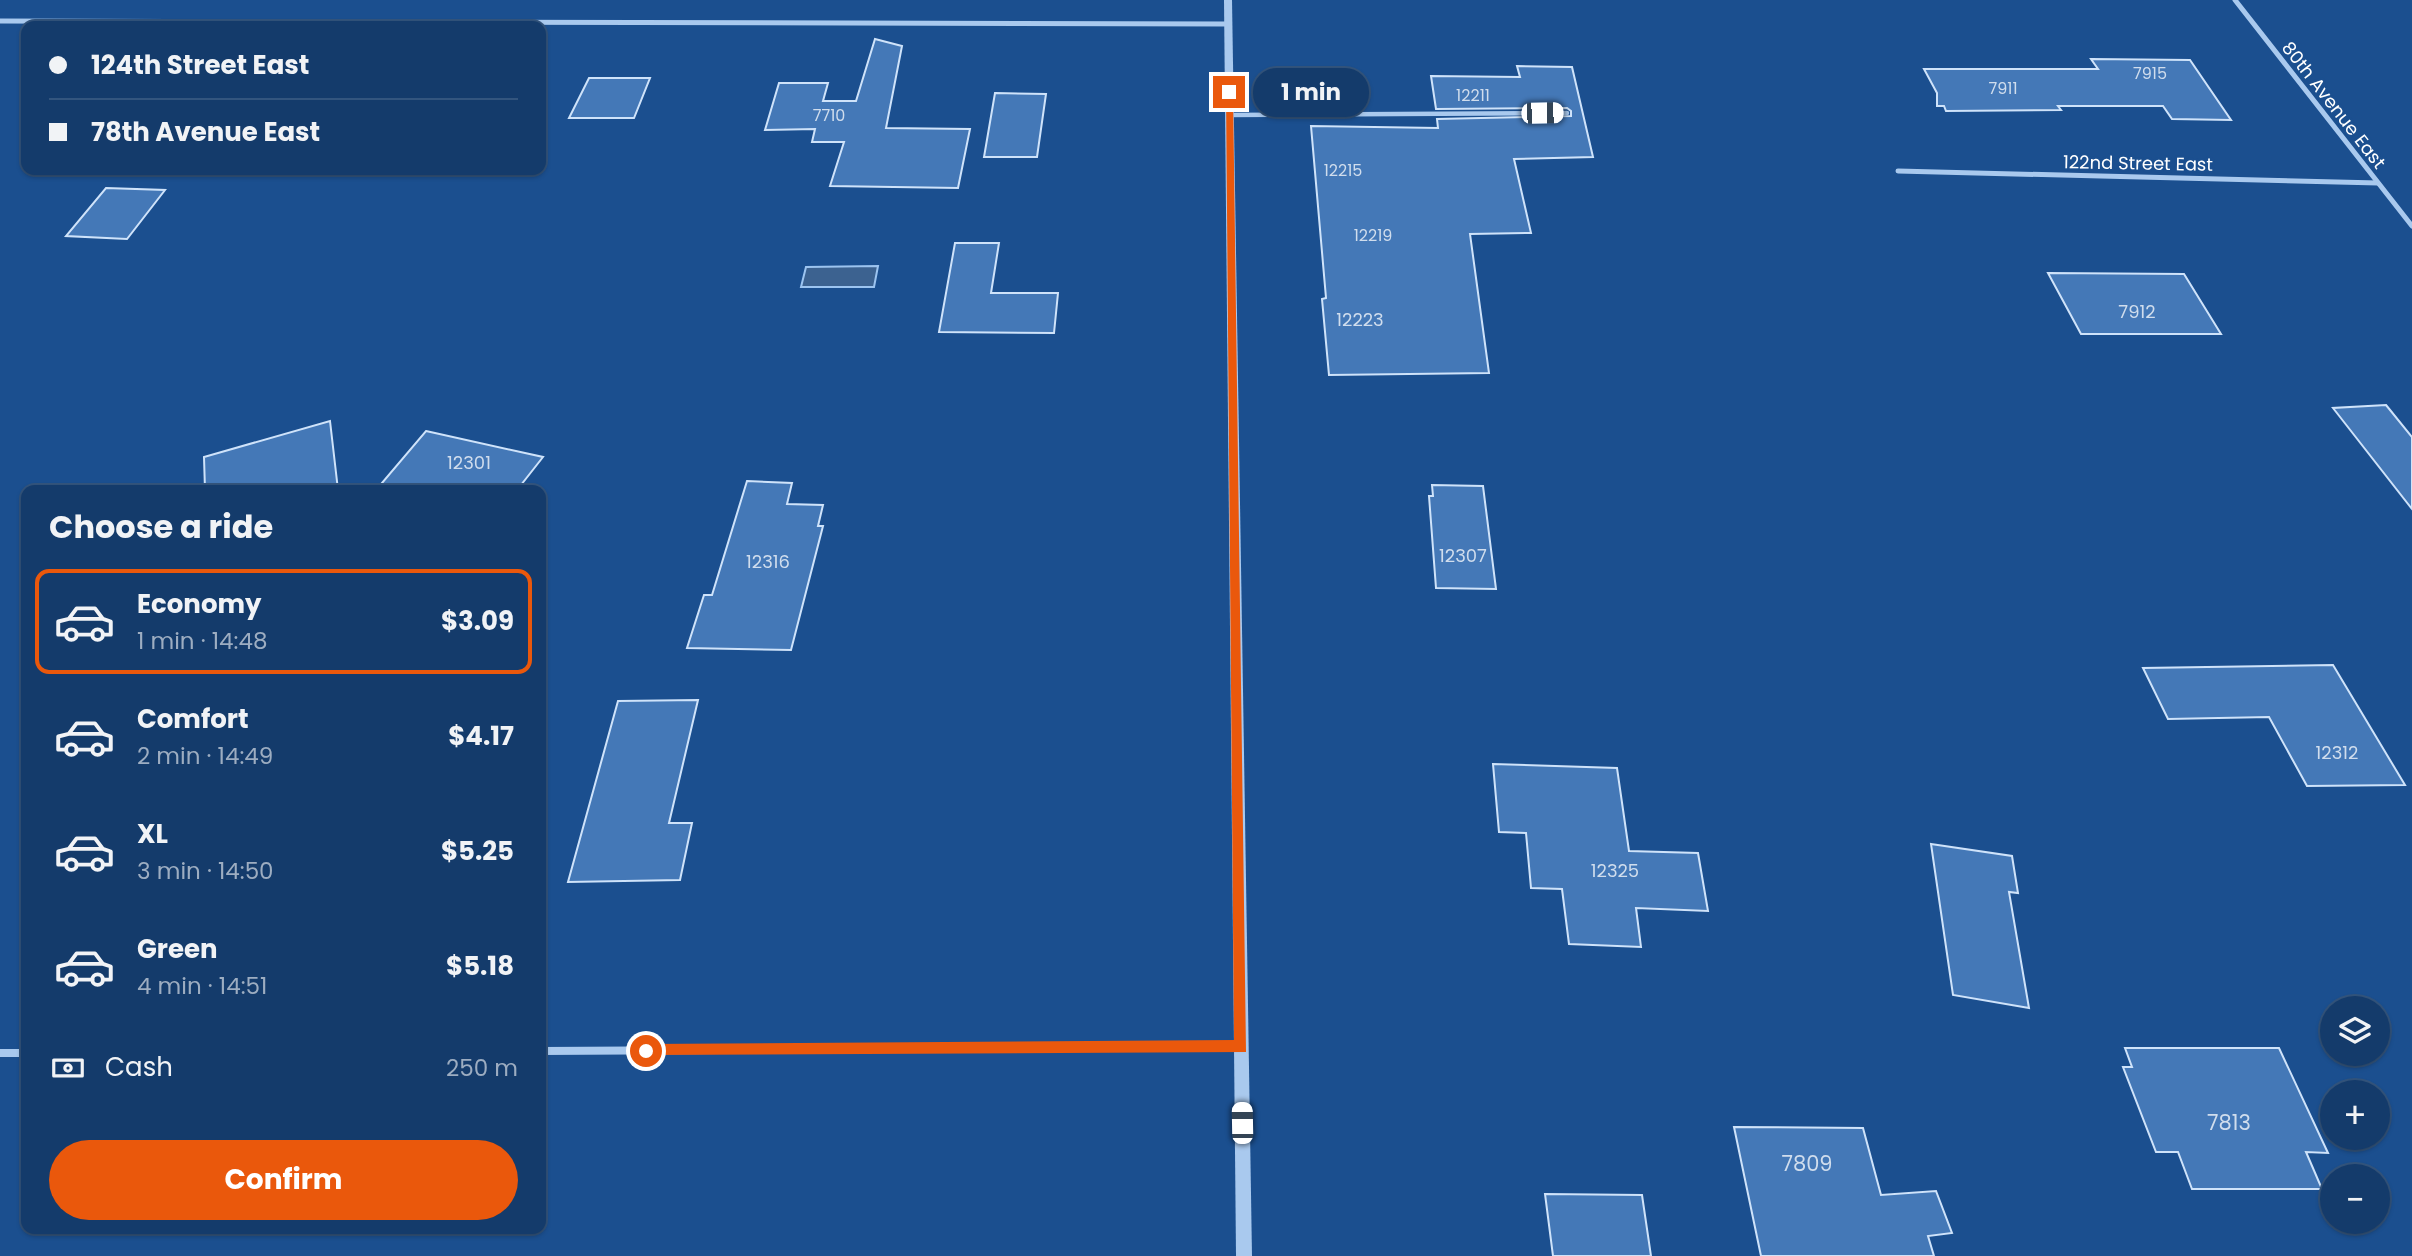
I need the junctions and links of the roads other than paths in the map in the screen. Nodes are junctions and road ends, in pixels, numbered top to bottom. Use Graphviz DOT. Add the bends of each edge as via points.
graph roads {
  1 [pos="1228,0"];
  2 [pos="2235,0"];
  3 [pos="0,21"];
  4 [pos="21,21"];
  5 [pos="546,22"];
  6 [pos="1228,24"];
  7 [pos="1567,113"];
  8 [pos="1229,115"];
  9 [pos="1898,171"];
  10 [pos="2378,183"];
  11 [pos="2412,226"];
  12 [pos="1241,1047"];
  13 [pos="546,1051"];
  14 [pos="0,1053"];
  15 [pos="21,1053"];
  16 [pos="1244,1256"];
  1 -- 6 [label="street"];
  2 -- 10 [label="street, 80th Avenue East"];
  3 -- 4 [label="street"];
  5 -- 6 [label="street"];
  6 -- 8 [label="street"];
  7 -- 8 [label="lane"];
  8 -- 12 [label="street"];
  9 -- 10 [label="street, 122nd Street East"];
  10 -- 11 [label="street, 80th Avenue East"];
  12 -- 13 [label="street"];
  12 -- 16 [label="street"];
  14 -- 15 [label="street"];
}
